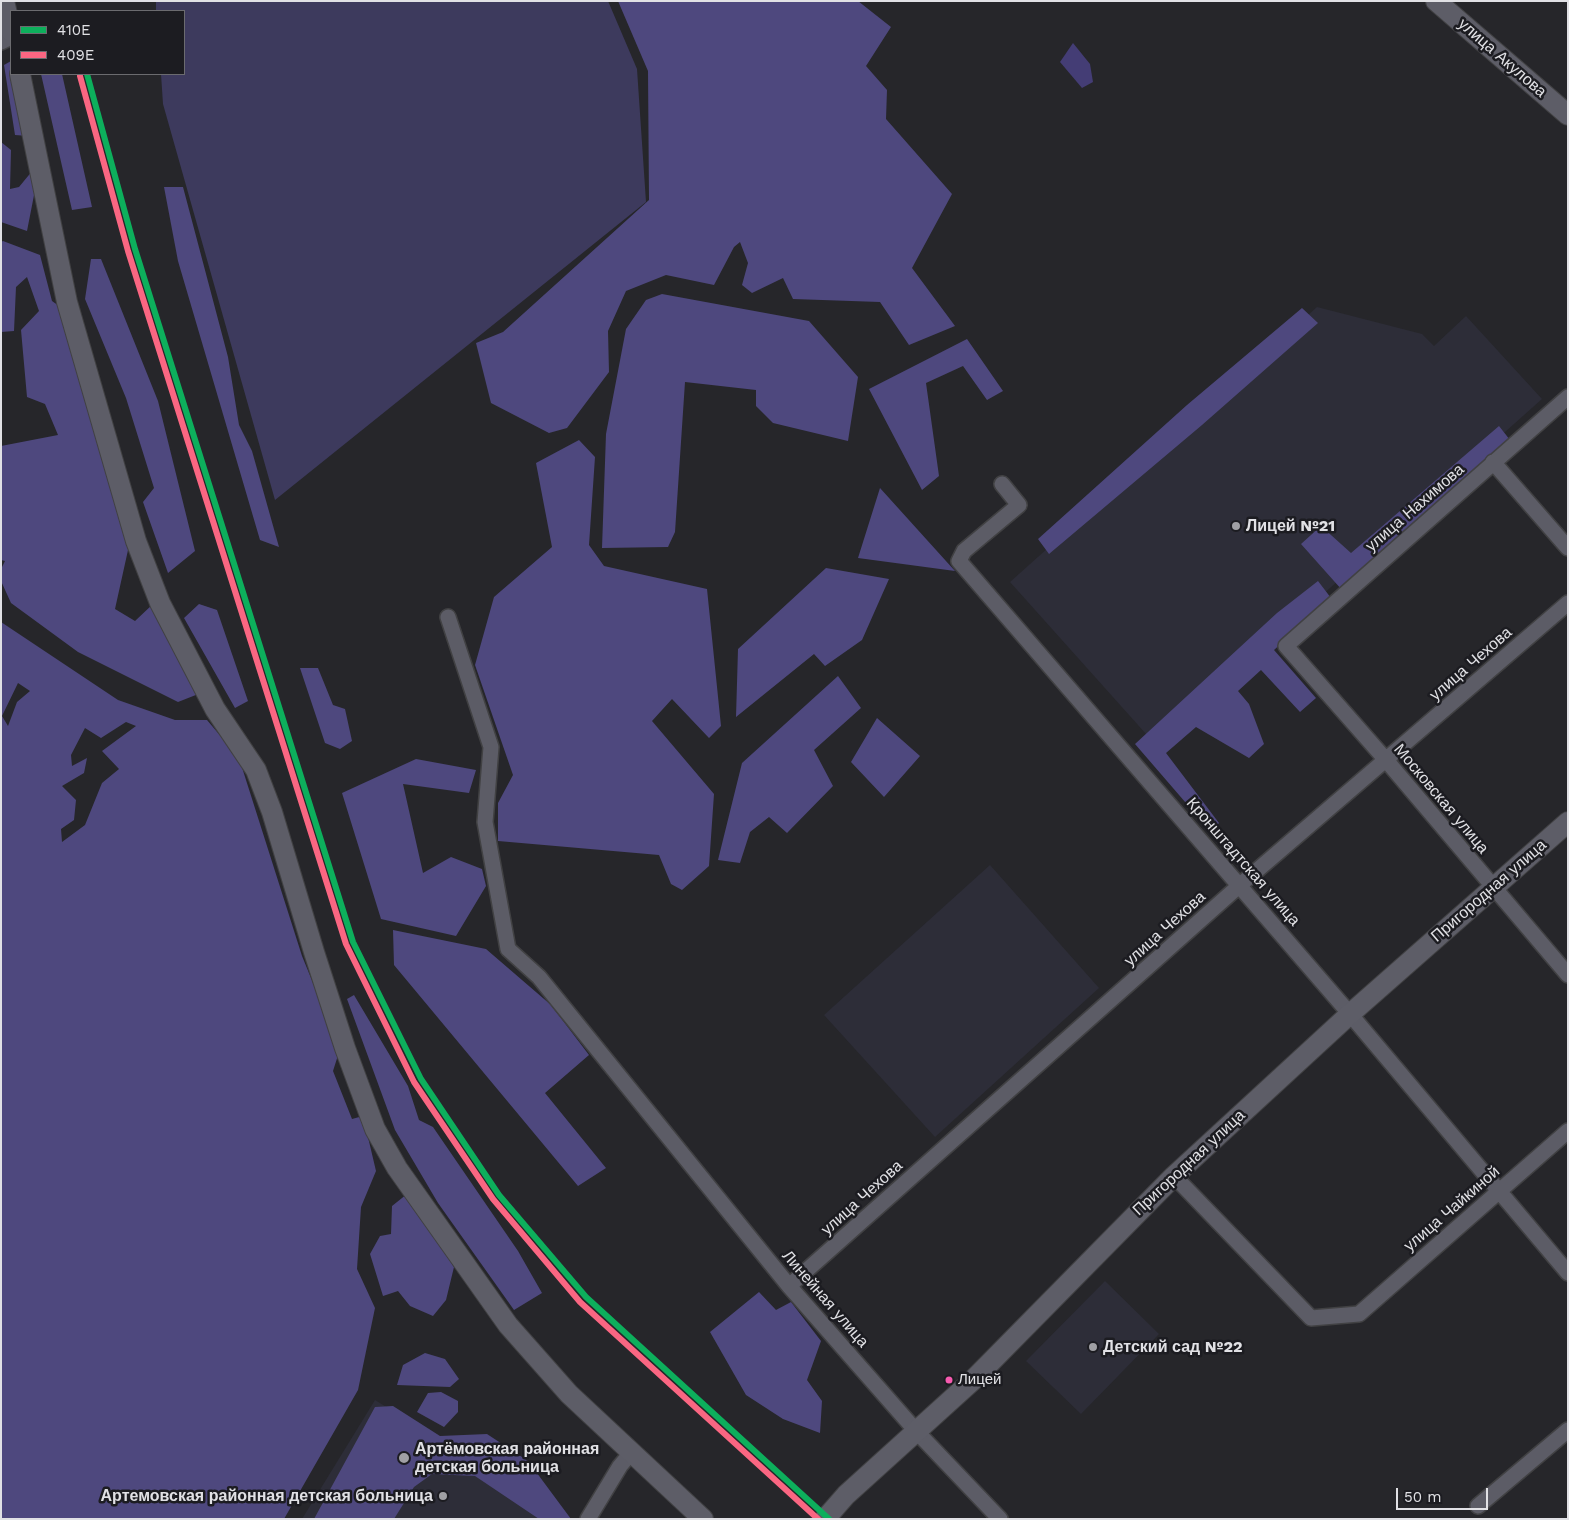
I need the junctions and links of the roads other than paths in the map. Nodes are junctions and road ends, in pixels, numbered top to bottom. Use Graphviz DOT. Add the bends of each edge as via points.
graph roads {
  1 [pos="4,1"];
  2 [pos="1436,1"];
  3 [pos="10,27"];
  4 [pos="20,75"];
  5 [pos="1568,116"];
  6 [pos="1568,397"];
  7 [pos="1493,462"];
  8 [pos="1002,484"];
  9 [pos="1568,548"];
  10 [pos="1568,603"];
  11 [pos="448,617"];
  12 [pos="1286,646"];
  13 [pos="1386,760"];
  14 [pos="1568,822"];
  15 [pos="1240,885"];
  16 [pos="1492,887"];
  17 [pos="1568,975"];
  18 [pos="1350,1014"];
  19 [pos="1568,1131"];
  20 [pos="1174,1176"];
  21 [pos="1499,1191"];
  22 [pos="1568,1273"];
  23 [pos="788,1286"];
  24 [pos="1568,1430"];
  25 [pos="917,1432"];
  26 [pos="631,1453"];
  27 [pos="1478,1506"];
  28 [pos="588,1519"];
  29 [pos="704,1519"];
  30 [pos="824,1519"];
  31 [pos="1000,1519"];
  1 -- 3 [label="main road"];
  2 -- 5 [label="main road, улица Акулова"];
  4 -- 26 [label="main road" via="66,302 136,540 160,604 216,709 256,770 345,1048 375,1129 397,1168 508,1325 569,1394"];
  6 -- 7 [label="street, улица Нахимова"];
  7 -- 9 [label="street"];
  7 -- 12 [label="street, улица Нахимова"];
  8 -- 15 [label="street, Кронштадтская улица" via="1019,505 964,551 958,562"];
  10 -- 13 [label="street, улица Чехова"];
  11 -- 23 [label="street, Линейная улица" via="491,747 485,822 508,950 539,977"];
  12 -- 13 [label="street, Московская улица"];
  13 -- 15 [label="street, улица Чехова"];
  13 -- 16 [label="street, Московская улица"];
  14 -- 16 [label="main road, Пригородная улица"];
  15 -- 18 [label="street, Кронштадтская улица"];
  15 -- 23 [label="street, улица Чехова"];
  16 -- 17 [label="street, Московская улица"];
  16 -- 18 [label="main road, Пригородная улица"];
  18 -- 20 [label="main road, Пригородная улица"];
  18 -- 21 [label="street, Кронштадтская улица"];
  19 -- 21 [label="street, улица Чайкиной"];
  20 -- 21 [label="street, улица Чайкиной" via="1312,1318 1359,1314"];
  20 -- 25 [label="main road, Пригородная улица" via="973,1380"];
  21 -- 22 [label="street, Кронштадтская улица"];
  23 -- 25 [label="street, Линейная улица"];
  24 -- 27 [label="street"];
  25 -- 30 [label="main road, Пригородная улица"];
  25 -- 31 [label="street, Линейная улица"];
  26 -- 28 [label="street"];
  26 -- 29 [label="main road"];
}
